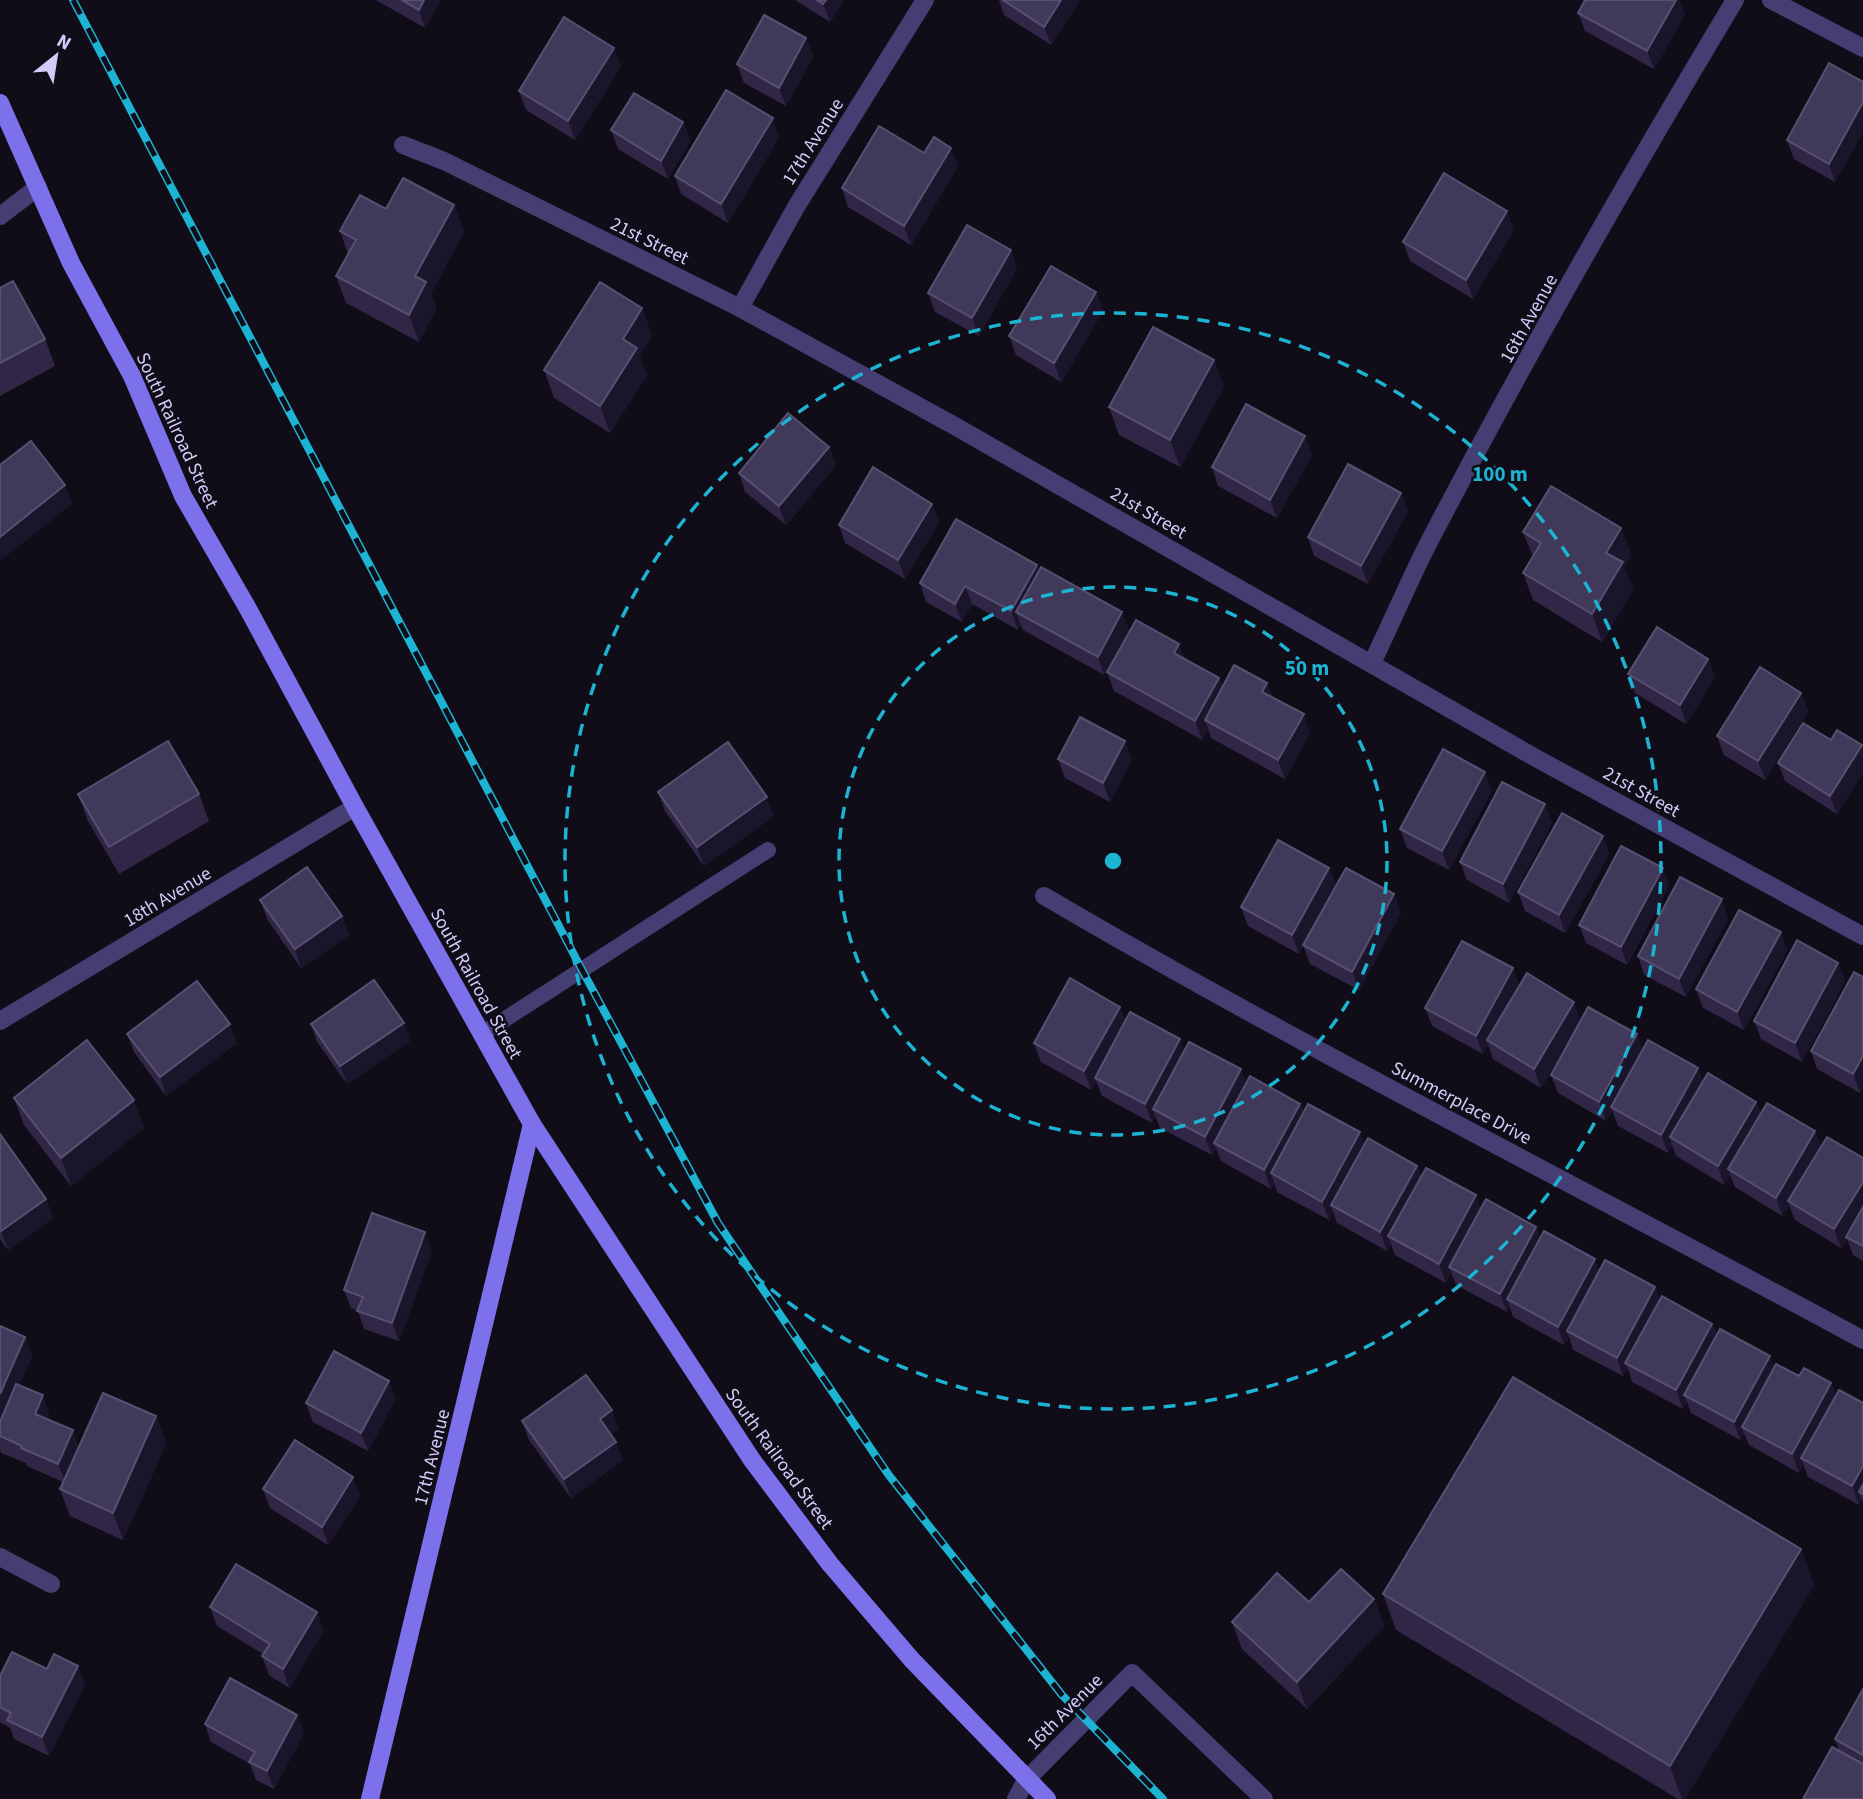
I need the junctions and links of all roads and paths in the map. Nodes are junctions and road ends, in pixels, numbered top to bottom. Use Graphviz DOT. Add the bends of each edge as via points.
graph roads {
  1 [pos="925,0"];
  2 [pos="1735,0"];
  3 [pos="1771,0"];
  4 [pos="1863,48"];
  5 [pos="0,103"];
  6 [pos="403,145"];
  7 [pos="38,187"];
  8 [pos="0,216"];
  9 [pos="740,308"];
  10 [pos="1372,663"];
  11 [pos="355,807"];
  12 [pos="768,850"];
  13 [pos="1044,897"];
  14 [pos="1863,936"];
  15 [pos="0,1021"];
  16 [pos="482,1034"];
  17 [pos="533,1124"];
  18 [pos="1863,1340"];
  19 [pos="0,1557"];
  20 [pos="51,1584"];
  21 [pos="1026,1780"];
  22 [pos="370,1799"];
  23 [pos="1016,1799"];
  24 [pos="1047,1799"];
  25 [pos="1264,1799"];
  1 -- 9 [label="street, 17th Avenue" via="796,206"];
  2 -- 10 [label="street, 16th Avenue" via="1538,343 1428,545"];
  3 -- 4 [label="street"];
  5 -- 7 [label="street, South Railroad Street"];
  6 -- 9 [label="street, 21st Street"];
  7 -- 8 [label="street"];
  7 -- 11 [label="street, South Railroad Street" via="71,263 132,376 183,496"];
  9 -- 10 [label="street, 21st Street"];
  10 -- 14 [label="street, 21st Street"];
  11 -- 15 [label="street, 18th Avenue"];
  11 -- 16 [label="street, South Railroad Street"];
  12 -- 16 [label="lane"];
  13 -- 18 [label="street, Summerplace Drive" via="1190,982"];
  16 -- 17 [label="street, South Railroad Street"];
  17 -- 21 [label="street, South Railroad Street" via="745,1449 823,1554 912,1660"];
  17 -- 22 [label="street, 17th Avenue"];
  19 -- 20 [label="street"];
  21 -- 23 [label="street, 16th Avenue"];
  21 -- 24 [label="street, South Railroad Street"];
  21 -- 25 [label="street, 16th Avenue" via="1132,1673"];
}
